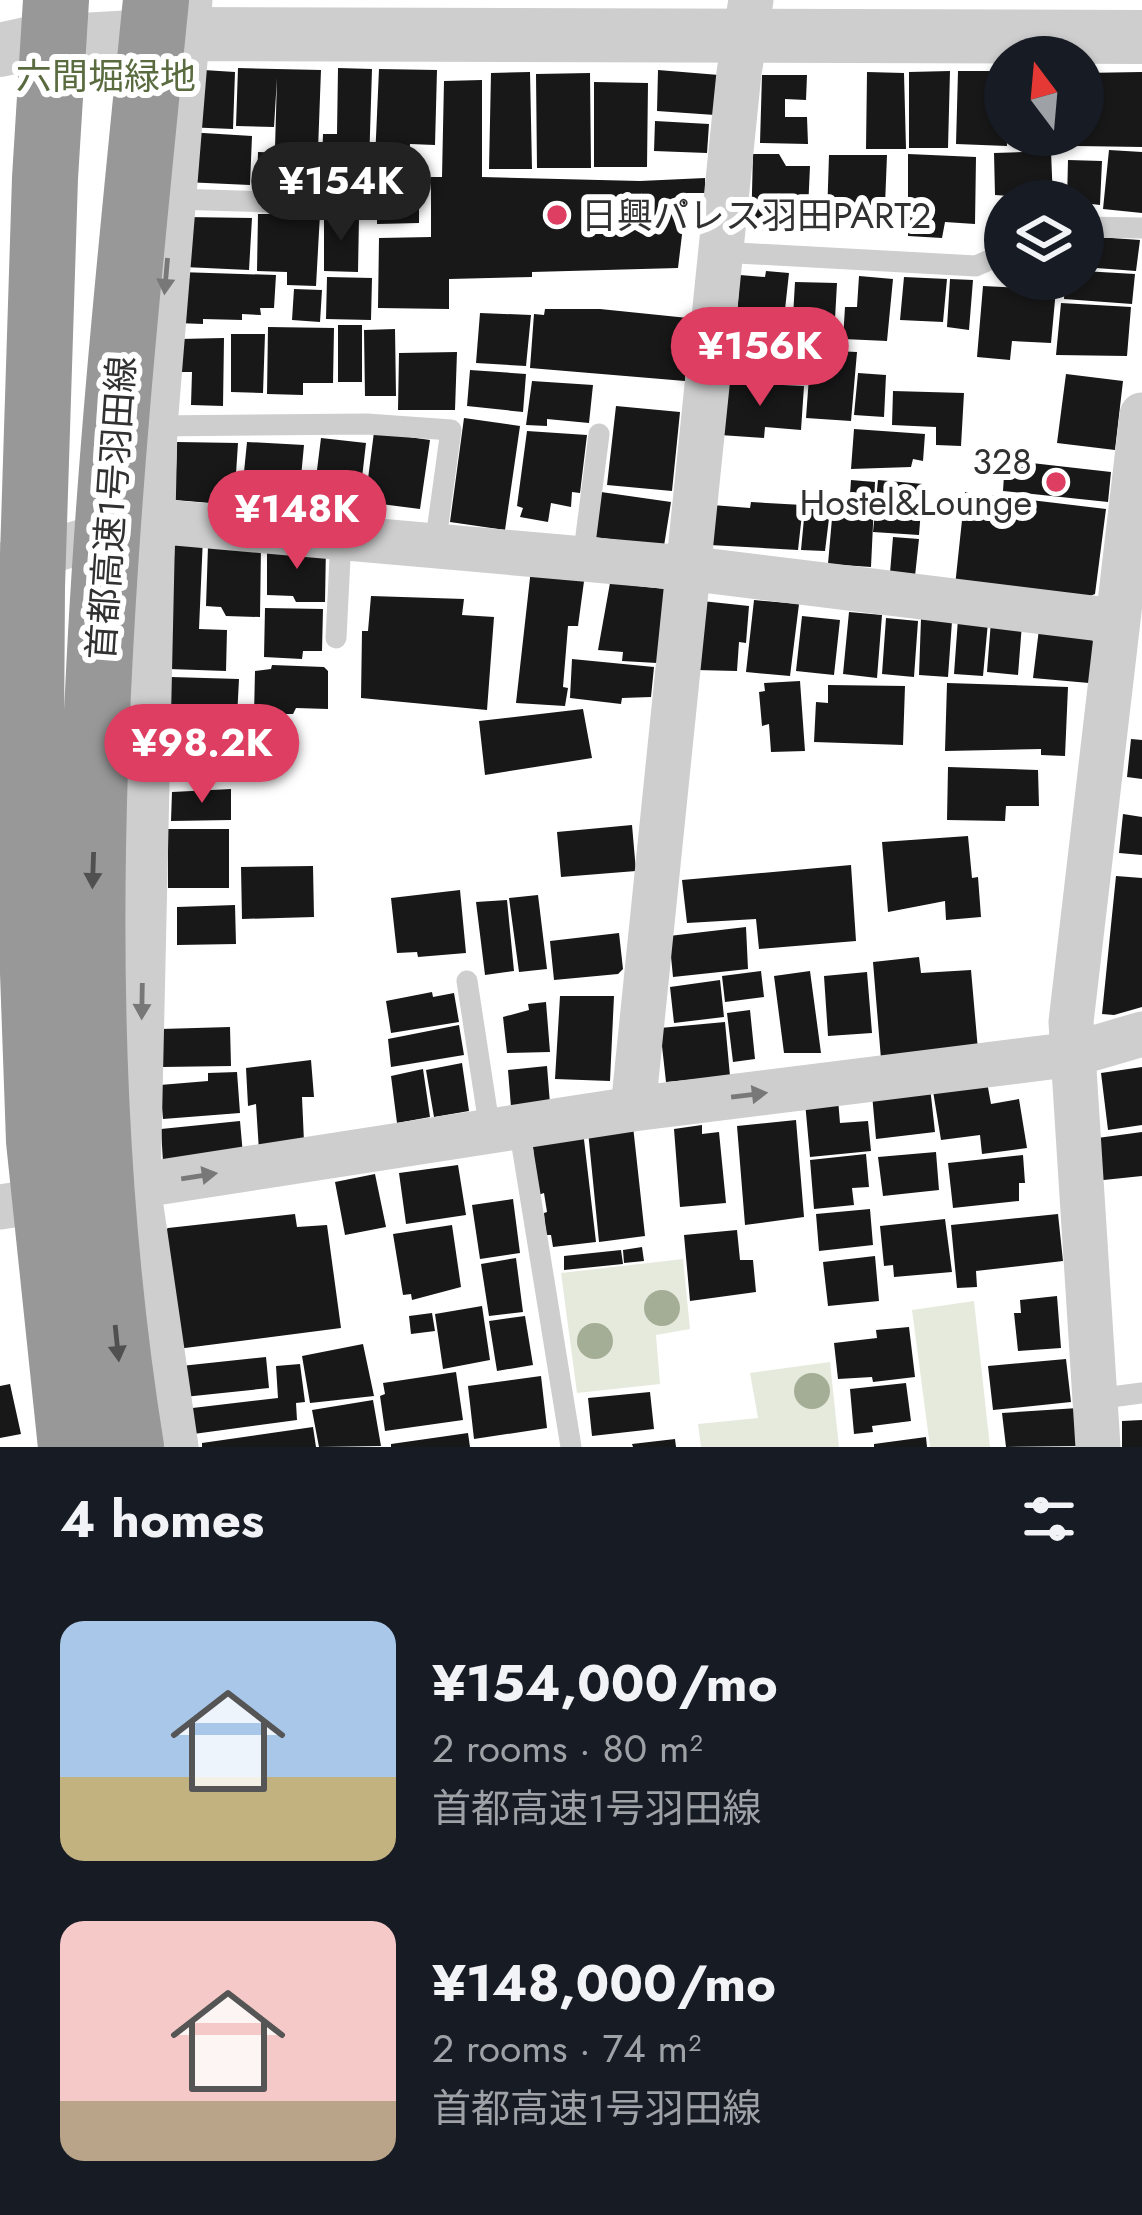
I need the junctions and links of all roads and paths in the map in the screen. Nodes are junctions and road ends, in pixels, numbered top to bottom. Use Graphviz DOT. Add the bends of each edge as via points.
graph roads {
  1 [pos="177,11"];
  2 [pos="749,16"];
  3 [pos="30,23"];
  4 [pos="1142,37"];
  5 [pos="172,199"];
  6 [pos="302,203"];
  7 [pos="1104,228"];
  8 [pos="1142,229"];
  9 [pos="720,252"];
  10 [pos="984,262"];
  11 [pos="1142,415"];
  12 [pos="154,426"];
  13 [pos="599,434"];
  14 [pos="153,521"];
  15 [pos="341,538"];
  16 [pos="435,546"];
  17 [pos="583,559"];
  18 [pos="8,563"];
  19 [pos="686,568"];
  20 [pos="1117,621"];
  21 [pos="336,638"];
  22 [pos="466,981"];
  23 [pos="1142,1034"];
  24 [pos="1074,1054"];
  25 [pos="633,1109"];
  26 [pos="505,1129"];
  27 [pos="138,1186"];
  28 [pos="12,1205"];
  29 [pos="1142,1393"];
  30 [pos="1096,1399"];
  31 [pos="57,1447"];
  32 [pos="71,1447"];
  33 [pos="130,1447"];
  34 [pos="176,1447"];
  35 [pos="571,1447"];
  36 [pos="1098,1447"];
  1 -- 2 [label="street" via="415,25"];
  1 -- 3 [label="street"];
  1 -- 5 [label="street"];
  1 -- 33 [label="highway, 首都高速1号羽田線, one-way, bridge" via="119,363 93,888 98,1144"];
  2 -- 4 [label="street"];
  2 -- 9 [label="street"];
  3 -- 18 [label="street"];
  3 -- 32 [label="highway, 首都高速1号羽田線, bridge" via="45,178 30,889 39,1141"];
  5 -- 6 [label="lane"];
  5 -- 12 [label="street, one-way"];
  7 -- 8 [label="lane"];
  9 -- 10 [label="lane"];
  9 -- 19 [label="street"];
  11 -- 20 [label="street"];
  12 -- 14 [label="street"];
  12 -- 16 [label="lane" via="451,430"];
  13 -- 17 [label="lane"];
  14 -- 15 [label="street"];
  14 -- 18 [label="street"];
  14 -- 27 [label="street, one-way"];
  15 -- 16 [label="street"];
  15 -- 21 [label="lane"];
  16 -- 17 [label="street"];
  17 -- 19 [label="street"];
  18 -- 28 [label="street"];
  19 -- 20 [label="street"];
  19 -- 25 [label="street"];
  20 -- 24 [label="street" via="1071,1022"];
  22 -- 26 [label="lane"];
  23 -- 24 [label="street"];
  25 -- 24 [label="street, one-way"];
  24 -- 30 [label="street"];
  25 -- 26 [label="street"];
  27 -- 26 [label="street, one-way"];
  26 -- 35 [label="lane"];
  27 -- 28 [label="street"];
  27 -- 34 [label="street"];
  28 -- 31 [label="street"];
  29 -- 30 [label="lane"];
  30 -- 36 [label="street"];
}
